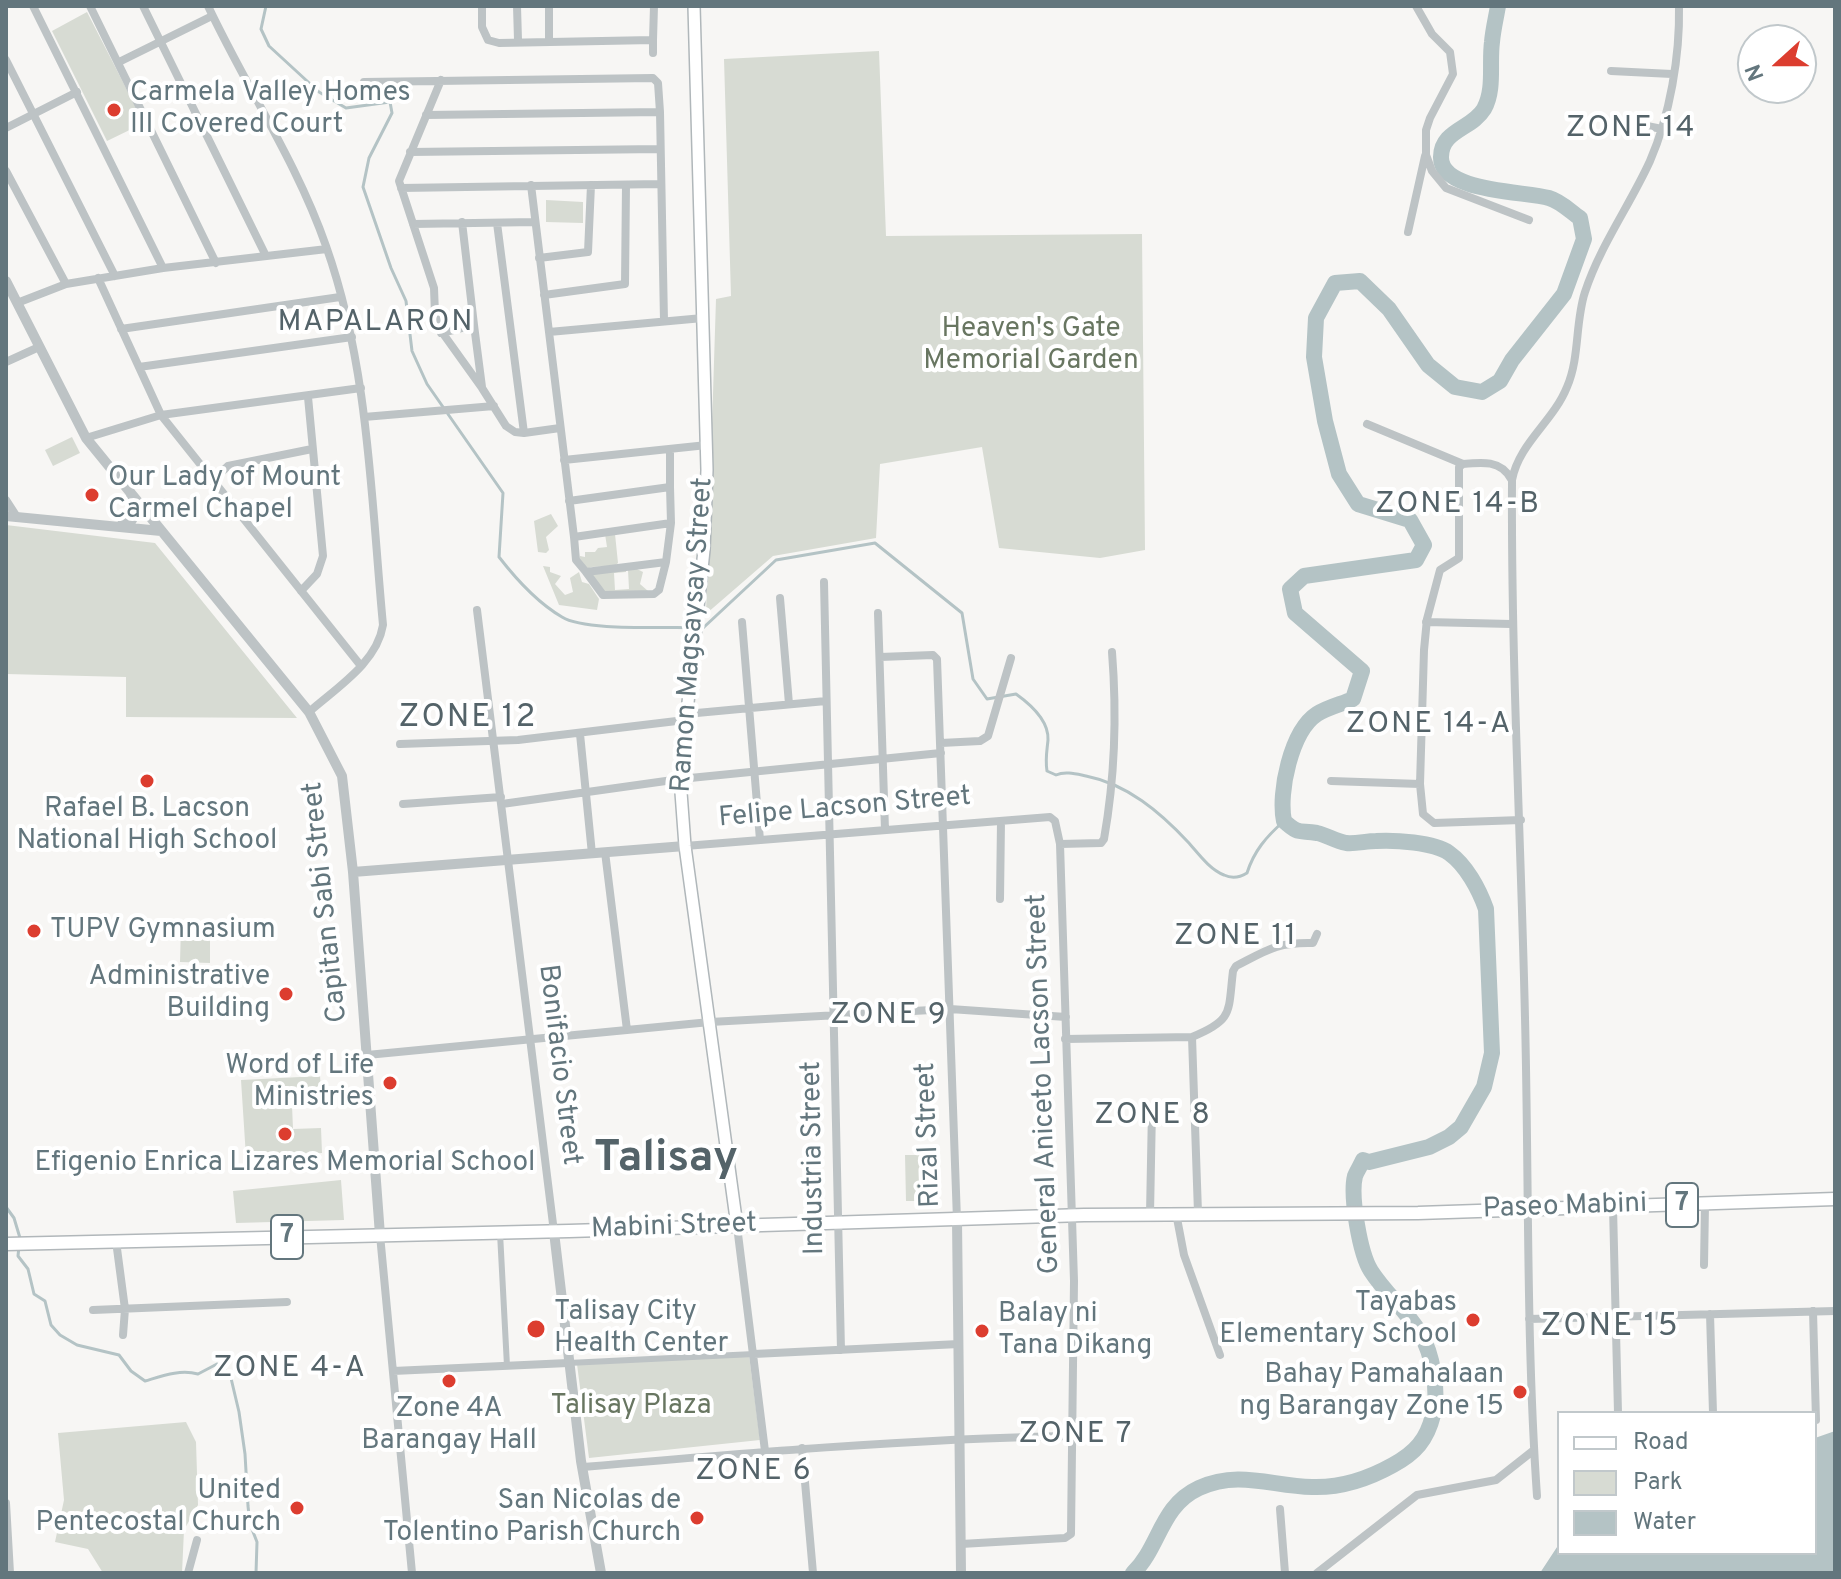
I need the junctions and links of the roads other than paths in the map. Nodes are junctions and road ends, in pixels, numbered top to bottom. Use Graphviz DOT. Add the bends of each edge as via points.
graph roads {
  1 [pos="33,6"];
  2 [pos="90,6"];
  3 [pos="143,6"];
  4 [pos="208,6"];
  5 [pos="482,6"];
  6 [pos="517,6"];
  7 [pos="549,6"];
  8 [pos="654,6"];
  9 [pos="694,6"];
  10 [pos="1416,6"];
  11 [pos="1679,6"];
  12 [pos="212,16"];
  13 [pos="518,40"];
  14 [pos="549,40"];
  15 [pos="653,40"];
  16 [pos="161,41"];
  17 [pos="653,53"];
  18 [pos="6,60"];
  19 [pos="119,62"];
  20 [pos="1611,71"];
  21 [pos="1672,74"];
  22 [pos="441,80"];
  23 [pos="364,82"];
  24 [pos="77,92"];
  25 [pos="660,112"];
  26 [pos="33,114"];
  27 [pos="426,115"];
  28 [pos="1622,121"];
  29 [pos="6,128"];
  30 [pos="1662,129"];
  31 [pos="660,149"];
  32 [pos="410,152"];
  33 [pos="1426,155"];
  34 [pos="6,171"];
  35 [pos="661,184"];
  36 [pos="531,185"];
  37 [pos="591,185"];
  38 [pos="626,185"];
  39 [pos="401,188"];
  40 [pos="1529,220"];
  41 [pos="462,222"];
  42 [pos="535,222"];
  43 [pos="497,223"];
  44 [pos="413,224"];
  45 [pos="1408,232"];
  46 [pos="327,249"];
  47 [pos="266,256"];
  48 [pos="539,258"];
  49 [pos="216,263"];
  50 [pos="163,268"];
  51 [pos="115,276"];
  52 [pos="98,278"];
  53 [pos="6,281"];
  54 [pos="66,284"];
  55 [pos="544,295"];
  56 [pos="340,297"];
  57 [pos="17,303"];
  58 [pos="703,318"];
  59 [pos="664,321"];
  60 [pos="474,325"];
  61 [pos="121,329"];
  62 [pos="549,332"];
  63 [pos="441,333"];
  64 [pos="352,337"];
  65 [pos="39,347"];
  66 [pos="6,362"];
  67 [pos="139,367"];
  68 [pos="361,388"];
  69 [pos="482,388"];
  70 [pos="308,397"];
  71 [pos="494,406"];
  72 [pos="161,415"];
  73 [pos="364,417"];
  74 [pos="1367,424"];
  75 [pos="560,428"];
  76 [pos="524,433"];
  77 [pos="86,438"];
  78 [pos="707,445"];
  79 [pos="312,449"];
  80 [pos="670,450"];
  81 [pos="564,460"];
  82 [pos="1463,464"];
  83 [pos="1512,480"];
  84 [pos="212,481"];
  85 [pos="670,487"];
  86 [pos="129,492"];
  87 [pos="6,500"];
  88 [pos="569,501"];
  89 [pos="11,517"];
  90 [pos="671,523"];
  91 [pos="112,526"];
  92 [pos="161,531"];
  93 [pos="574,537"];
  94 [pos="666,562"];
  95 [pos="586,572"];
  96 [pos="824,582"];
  97 [pos="301,591"];
  98 [pos="780,598"];
  99 [pos="477,610"];
  100 [pos="878,613"];
  101 [pos="742,622"];
  102 [pos="1426,622"];
  103 [pos="1511,624"];
  104 [pos="1112,652"];
  105 [pos="880,657"];
  106 [pos="1011,658"];
  107 [pos="361,666"];
  108 [pos="826,701"];
  109 [pos="789,704"];
  110 [pos="749,708"];
  111 [pos="309,712"];
  112 [pos="685,717"];
  113 [pos="580,734"];
  114 [pos="493,741"];
  115 [pos="941,743"];
  116 [pos="400,744"];
  117 [pos="941,753"];
  118 [pos="884,759"];
  119 [pos="828,764"];
  120 [pos="755,772"];
  121 [pos="680,779"];
  122 [pos="1331,781"];
  123 [pos="1420,784"];
  124 [pos="587,794"];
  125 [pos="502,801"];
  126 [pos="403,804"];
  127 [pos="1053,818"];
  128 [pos="1521,820"];
  129 [pos="1001,821"];
  130 [pos="943,825"];
  131 [pos="885,830"];
  132 [pos="829,834"];
  133 [pos="760,840"];
  134 [pos="1060,844"];
  135 [pos="685,846"];
  136 [pos="605,852"];
  137 [pos="592,854"];
  138 [pos="508,860"];
  139 [pos="353,872"];
  140 [pos="1000,899"];
  141 [pos="1317,934"];
  142 [pos="950,1009"];
  143 [pos="834,1015"];
  144 [pos="1066,1017"];
  145 [pos="710,1022"];
  146 [pos="627,1030"];
  147 [pos="1192,1037"];
  148 [pos="1065,1039"];
  149 [pos="530,1040"];
  150 [pos="367,1055"];
  151 [pos="1152,1109"];
  152 [pos="1835,1199"];
  153 [pos="1705,1205"];
  154 [pos="1613,1207"];
  155 [pos="1529,1209"];
  156 [pos="1176,1213"];
  157 [pos="1198,1213"];
  158 [pos="1342,1213"];
  159 [pos="1150,1214"];
  160 [pos="1070,1215"];
  161 [pos="957,1220"];
  162 [pos="839,1223"];
  163 [pos="737,1226"];
  164 [pos="554,1232"];
  165 [pos="500,1233"];
  166 [pos="380,1235"];
  167 [pos="116,1241"];
  168 [pos="6,1244"];
  169 [pos="1704,1265"];
  170 [pos="287,1302"];
  171 [pos="125,1309"];
  172 [pos="93,1310"];
  173 [pos="1813,1311"];
  174 [pos="1835,1311"];
  175 [pos="1710,1314"];
  176 [pos="1614,1317"];
  177 [pos="1529,1319"];
  178 [pos="123,1335"];
  179 [pos="959,1344"];
  180 [pos="841,1350"];
  181 [pos="754,1354"];
  182 [pos="1220,1355"];
  183 [pos="568,1363"];
  184 [pos="507,1366"];
  185 [pos="393,1371"];
  186 [pos="1618,1411"];
  187 [pos="1713,1411"];
  188 [pos="1816,1411"];
  189 [pos="1071,1436"];
  190 [pos="960,1438"];
  191 [pos="802,1448"];
  192 [pos="1534,1450"];
  193 [pos="765,1451"];
  194 [pos="583,1467"];
  195 [pos="1537,1496"];
  196 [pos="6,1503"];
  197 [pos="1280,1509"];
  198 [pos="197,1540"];
  199 [pos="961,1544"];
  200 [pos="10,1573"];
  201 [pos="188,1573"];
  202 [pos="412,1573"];
  203 [pos="601,1573"];
  204 [pos="813,1573"];
  205 [pos="961,1573"];
  206 [pos="1285,1573"];
  207 [pos="1317,1573"];
  1 -- 24 [label="street"];
  2 -- 19 [label="street"];
  3 -- 16 [label="street"];
  4 -- 12 [label="street"];
  5 -- 13 [label="street" via="488,40"];
  6 -- 13 [label="street"];
  7 -- 14 [label="street"];
  8 -- 15 [label="street"];
  9 -- 58 [label="main road, Ramon Magsaysay Street"];
  10 -- 33 [label="street" via="1450,52 1453,74 1430,118"];
  11 -- 21 [label="street"];
  12 -- 16 [label="street"];
  12 -- 46 [label="street" via="307,197"];
  13 -- 14 [label="street"];
  14 -- 15 [label="street"];
  15 -- 17 [label="street"];
  16 -- 19 [label="street"];
  16 -- 47 [label="street"];
  18 -- 26 [label="street"];
  19 -- 49 [label="street"];
  20 -- 21 [label="street"];
  21 -- 30 [label="street"];
  22 -- 23 [label="street"];
  22 -- 25 [label="street" via="646,76 658,83"];
  22 -- 27 [label="street"];
  24 -- 26 [label="street"];
  24 -- 50 [label="street"];
  25 -- 27 [label="street"];
  25 -- 31 [label="street"];
  26 -- 29 [label="street"];
  26 -- 51 [label="street"];
  27 -- 32 [label="street"];
  28 -- 30 [label="street"];
  30 -- 83 [label="street" via="1585,291 1568,385 1547,422 1523,449"];
  31 -- 32 [label="street"];
  31 -- 35 [label="street"];
  32 -- 39 [label="street"];
  33 -- 40 [label="street" via="1446,188"];
  33 -- 45 [label="street"];
  34 -- 54 [label="street"];
  35 -- 38 [label="street"];
  35 -- 59 [label="street"];
  36 -- 37 [label="street"];
  36 -- 39 [label="street"];
  36 -- 42 [label="street"];
  37 -- 38 [label="street"];
  37 -- 48 [label="street" via="588,252"];
  38 -- 55 [label="street" via="625,284"];
  39 -- 44 [label="street"];
  41 -- 43 [label="street"];
  41 -- 44 [label="street"];
  41 -- 60 [label="street"];
  42 -- 43 [label="street"];
  42 -- 48 [label="street"];
  43 -- 76 [label="street"];
  44 -- 63 [label="street" via="434,288"];
  46 -- 47 [label="street"];
  46 -- 56 [label="street"];
  47 -- 49 [label="street"];
  48 -- 55 [label="street"];
  49 -- 50 [label="street"];
  50 -- 51 [label="street"];
  51 -- 52 [label="street"];
  52 -- 54 [label="street"];
  52 -- 61 [label="street"];
  53 -- 57 [label="street, Capitan Sabi Street"];
  54 -- 57 [label="street"];
  55 -- 62 [label="street"];
  56 -- 61 [label="street"];
  56 -- 64 [label="street"];
  57 -- 65 [label="street, Capitan Sabi Street"];
  58 -- 59 [label="street"];
  58 -- 78 [label="main road, Ramon Magsaysay Street"];
  59 -- 62 [label="street"];
  60 -- 63 [label="street"];
  60 -- 69 [label="street"];
  61 -- 67 [label="street"];
  62 -- 75 [label="street"];
  63 -- 69 [label="street"];
  64 -- 67 [label="street"];
  64 -- 68 [label="street"];
  65 -- 66 [label="street"];
  65 -- 77 [label="street, Capitan Sabi Street"];
  67 -- 72 [label="street"];
  68 -- 70 [label="street"];
  68 -- 73 [label="street"];
  69 -- 71 [label="street"];
  70 -- 72 [label="street"];
  70 -- 79 [label="street"];
  71 -- 73 [label="street"];
  71 -- 76 [label="street" via="510,430"];
  72 -- 77 [label="street"];
  72 -- 84 [label="street"];
  73 -- 107 [label="street" via="383,625 376,647"];
  74 -- 82 [label="street"];
  75 -- 76 [label="street"];
  75 -- 81 [label="street"];
  77 -- 86 [label="street, Capitan Sabi Street"];
  78 -- 80 [label="street"];
  78 -- 112 [label="main road, Ramon Magsaysay Street" via="704,550"];
  79 -- 84 [label="street" via="228,466"];
  79 -- 97 [label="street" via="323,556 317,574"];
  80 -- 81 [label="street"];
  80 -- 85 [label="street"];
  81 -- 88 [label="street"];
  82 -- 83 [label="street" via="1493,464"];
  82 -- 102 [label="street" via="1457,476 1459,558 1442,566"];
  83 -- 103 [label="street"];
  84 -- 97 [label="street"];
  85 -- 88 [label="street"];
  85 -- 90 [label="street"];
  86 -- 91 [label="street" via="132,520"];
  86 -- 92 [label="street, Capitan Sabi Street"];
  87 -- 89 [label="street"];
  88 -- 93 [label="street"];
  89 -- 91 [label="street"];
  90 -- 93 [label="street"];
  90 -- 94 [label="street"];
  91 -- 92 [label="street"];
  92 -- 111 [label="street, Capitan Sabi Street"];
  93 -- 95 [label="street" via="576,560"];
  94 -- 95 [label="street"];
  94 -- 95 [label="street" via="654,594 603,595"];
  96 -- 108 [label="street, Industria Street"];
  97 -- 107 [label="street"];
  98 -- 109 [label="street"];
  99 -- 114 [label="street, Bonifacio Street"];
  100 -- 105 [label="street"];
  101 -- 110 [label="street"];
  102 -- 103 [label="street"];
  102 -- 123 [label="street"];
  103 -- 128 [label="street"];
  104 -- 134 [label="street" via="1116,697 1103,841"];
  105 -- 115 [label="street, Rizal Street" via="936,656"];
  105 -- 118 [label="street"];
  106 -- 115 [label="street" via="985,739"];
  107 -- 111 [label="street"];
  108 -- 109 [label="street"];
  108 -- 119 [label="street, Industria Street"];
  109 -- 110 [label="street"];
  110 -- 112 [label="street"];
  110 -- 120 [label="street"];
  111 -- 139 [label="street, Capitan Sabi Street" via="344,785"];
  112 -- 113 [label="street"];
  112 -- 121 [label="main road, Ramon Magsaysay Street"];
  113 -- 114 [label="street"];
  113 -- 124 [label="street"];
  114 -- 116 [label="street"];
  114 -- 125 [label="street, Bonifacio Street"];
  115 -- 117 [label="street, Rizal Street"];
  117 -- 118 [label="street"];
  117 -- 130 [label="street, Rizal Street"];
  118 -- 119 [label="street"];
  118 -- 131 [label="street"];
  119 -- 120 [label="street"];
  119 -- 132 [label="street, Industria Street"];
  120 -- 121 [label="street"];
  120 -- 133 [label="street"];
  121 -- 124 [label="street"];
  121 -- 135 [label="main road, Ramon Magsaysay Street"];
  122 -- 123 [label="street"];
  123 -- 128 [label="street" via="1423,814 1434,823"];
  124 -- 125 [label="street"];
  124 -- 137 [label="street"];
  125 -- 126 [label="street"];
  125 -- 138 [label="street, Bonifacio Street"];
  127 -- 129 [label="street, Felipe Lacson Street"];
  127 -- 134 [label="street, General Aniceto Lacson Street"];
  128 -- 155 [label="street"];
  129 -- 130 [label="street, Felipe Lacson Street"];
  129 -- 140 [label="street"];
  130 -- 131 [label="street, Felipe Lacson Street"];
  130 -- 142 [label="street, Rizal Street"];
  131 -- 132 [label="street, Felipe Lacson Street"];
  132 -- 133 [label="street, Felipe Lacson Street"];
  132 -- 143 [label="street, Industria Street"];
  133 -- 135 [label="street, Felipe Lacson Street"];
  134 -- 144 [label="street, General Aniceto Lacson Street"];
  135 -- 136 [label="street, Felipe Lacson Street"];
  135 -- 145 [label="main road, Ramon Magsaysay Street"];
  136 -- 137 [label="street, Felipe Lacson Street"];
  136 -- 146 [label="street"];
  137 -- 138 [label="street, Felipe Lacson Street"];
  138 -- 139 [label="street, Felipe Lacson Street"];
  138 -- 149 [label="street, Bonifacio Street"];
  139 -- 150 [label="street, Capitan Sabi Street"];
  141 -- 147 [label="street" via="1316,942 1274,946 1236,966 1228,1014"];
  142 -- 143 [label="street"];
  142 -- 144 [label="street"];
  142 -- 161 [label="street, Rizal Street"];
  143 -- 145 [label="street"];
  143 -- 162 [label="street, Industria Street"];
  144 -- 148 [label="street, General Aniceto Lacson Street"];
  145 -- 146 [label="street"];
  145 -- 163 [label="main road, Ramon Magsaysay Street"];
  146 -- 149 [label="street"];
  147 -- 148 [label="street"];
  147 -- 157 [label="street"];
  148 -- 160 [label="street, General Aniceto Lacson Street"];
  149 -- 150 [label="street"];
  149 -- 164 [label="street, Bonifacio Street"];
  150 -- 166 [label="street, Capitan Sabi Street"];
  151 -- 159 [label="street"];
  152 -- 153 [label="main road, Paseo Mabini / 7"];
  153 -- 154 [label="main road, Paseo Mabini / 7"];
  153 -- 169 [label="street"];
  154 -- 155 [label="main road, Paseo Mabini / 7"];
  154 -- 176 [label="street"];
  155 -- 158 [label="main road, Paseo Mabini / 7"];
  155 -- 177 [label="street"];
  156 -- 157 [label="main road, Mabini Street / 7"];
  156 -- 159 [label="main road, Mabini Street / 7"];
  156 -- 182 [label="street" via="1184,1255"];
  157 -- 158 [label="main road, Mabini Street / 7"];
  159 -- 160 [label="main road, Mabini Street / 7"];
  160 -- 161 [label="main road, Mabini Street / 7"];
  160 -- 189 [label="street, General Aniceto Lacson Street"];
  161 -- 162 [label="main road, Mabini Street / 7"];
  161 -- 179 [label="street, Rizal Street"];
  162 -- 163 [label="main road, Mabini Street / 7"];
  162 -- 180 [label="street, Industria Street"];
  163 -- 164 [label="main road, Mabini Street / 7"];
  163 -- 181 [label="street, Ramon Magsaysay Street"];
  164 -- 165 [label="main road, Mabini Street / 7"];
  164 -- 183 [label="street, Bonifacio Street"];
  165 -- 166 [label="main road, Mabini Street / 7"];
  165 -- 184 [label="street"];
  166 -- 167 [label="main road, Mabini Street / 7"];
  166 -- 185 [label="street, Capitan Sabi Street"];
  167 -- 168 [label="main road, Mabini Street / 7"];
  167 -- 171 [label="street"];
  170 -- 171 [label="street"];
  171 -- 172 [label="street"];
  171 -- 178 [label="street"];
  173 -- 174 [label="street"];
  173 -- 175 [label="street"];
  173 -- 188 [label="street"];
  175 -- 176 [label="street"];
  175 -- 187 [label="street"];
  176 -- 177 [label="street"];
  176 -- 186 [label="street"];
  177 -- 192 [label="street"];
  179 -- 180 [label="street"];
  179 -- 190 [label="street, Rizal Street"];
  180 -- 181 [label="street"];
  181 -- 183 [label="street"];
  181 -- 193 [label="street, Ramon Magsaysay Street"];
  183 -- 184 [label="street"];
  183 -- 194 [label="street, Bonifacio Street"];
  184 -- 185 [label="street"];
  185 -- 202 [label="street, Capitan Sabi Street"];
  189 -- 190 [label="street"];
  189 -- 199 [label="street, General Aniceto Lacson Street" via="1071,1534"];
  190 -- 191 [label="street"];
  190 -- 199 [label="street, Rizal Street"];
  191 -- 193 [label="street"];
  191 -- 204 [label="street"];
  192 -- 195 [label="street"];
  192 -- 207 [label="street" via="1496,1480 1417,1495"];
  193 -- 194 [label="street"];
  194 -- 203 [label="street, Bonifacio Street"];
  196 -- 200 [label="street"];
  197 -- 206 [label="street"];
  198 -- 201 [label="street"];
  199 -- 205 [label="street, Rizal Street"];
}
